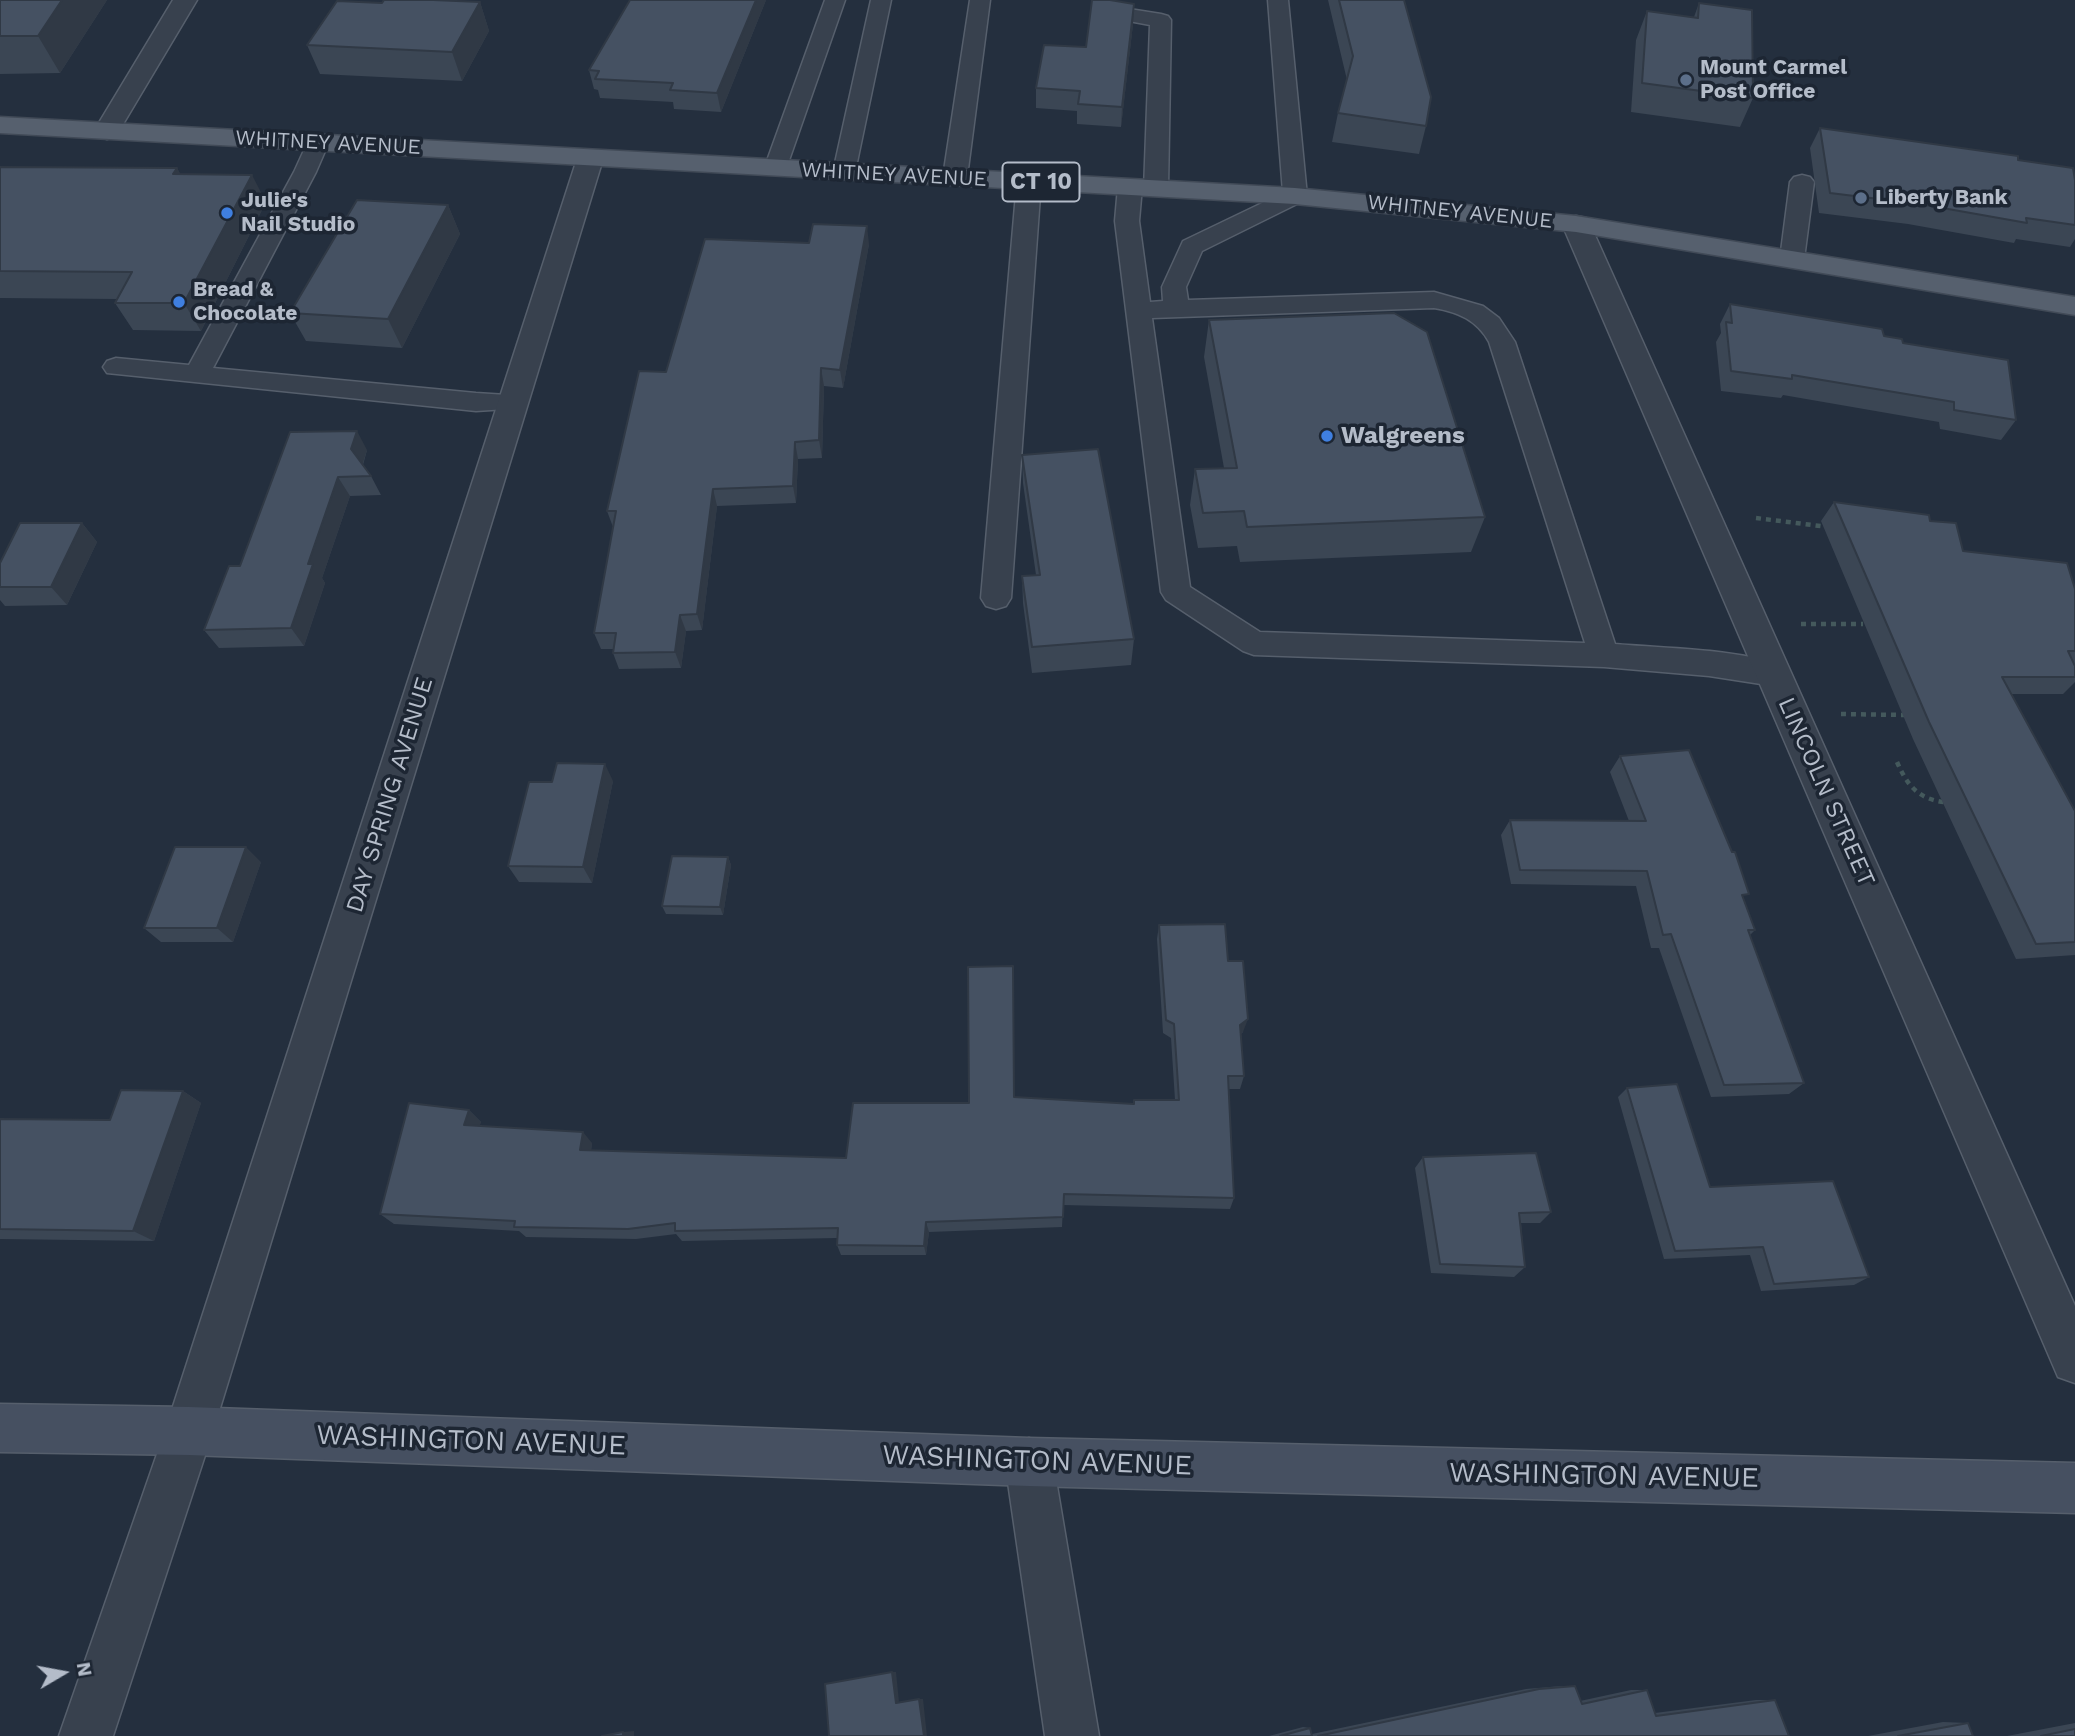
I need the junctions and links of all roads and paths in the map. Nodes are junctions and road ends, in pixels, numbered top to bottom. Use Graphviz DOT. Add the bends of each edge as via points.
graph roads {
  1 [pos="185,0"];
  2 [pos="835,0"];
  3 [pos="881,0"];
  4 [pos="980,0"];
  5 [pos="1278,0"];
  6 [pos="1104,11"];
  7 [pos="0,125"];
  8 [pos="107,131"];
  9 [pos="318,142"];
  10 [pos="590,159"];
  11 [pos="775,169"];
  12 [pos="844,172"];
  13 [pos="955,177"];
  14 [pos="1029,182"];
  15 [pos="1802,182"];
  16 [pos="1143,188"];
  17 [pos="1295,197"];
  18 [pos="1576,224"];
  19 [pos="1792,260"];
  20 [pos="2075,306"];
  21 [pos="1176,309"];
  22 [pos="1139,310"];
  23 [pos="116,368"];
  24 [pos="197,374"];
  25 [pos="513,402"];
  26 [pos="1750,517"];
  27 [pos="1828,527"];
  28 [pos="996,597"];
  29 [pos="1799,624"];
  30 [pos="1863,624"];
  31 [pos="1604,654"];
  32 [pos="1774,674"];
  33 [pos="1839,714"];
  34 [pos="1903,715"];
  35 [pos="1897,762"];
  36 [pos="1944,802"];
  37 [pos="2075,1360"];
  38 [pos="0,1428"];
  39 [pos="189,1431"];
  40 [pos="1029,1462"];
  41 [pos="2075,1488"];
  42 [pos="86,1736"];
  43 [pos="1072,1736"];
  1 -- 8 [label="street"];
  2 -- 11 [label="lane"];
  3 -- 12 [label="lane"];
  4 -- 13 [label="lane"];
  5 -- 17 [label="lane"];
  6 -- 16 [label="lane" via="1161,20"];
  7 -- 8 [label="main road, WHITNEY AVENUE / CT 10"];
  8 -- 9 [label="main road, WHITNEY AVENUE / CT 10"];
  9 -- 10 [label="main road, WHITNEY AVENUE / CT 10"];
  9 -- 24 [label="lane"];
  10 -- 11 [label="main road, WHITNEY AVENUE / CT 10"];
  10 -- 25 [label="street, DAY SPRING AVENUE"];
  11 -- 12 [label="main road, WHITNEY AVENUE / CT 10"];
  12 -- 13 [label="main road, WHITNEY AVENUE / CT 10"];
  13 -- 14 [label="main road, WHITNEY AVENUE / CT 10"];
  14 -- 16 [label="main road, WHITNEY AVENUE / CT 10"];
  14 -- 28 [label="lane"];
  15 -- 19 [label="lane"];
  16 -- 17 [label="main road, WHITNEY AVENUE / CT 10"];
  16 -- 22 [label="lane" via="1127,221"];
  17 -- 18 [label="main road, WHITNEY AVENUE / CT 10"];
  17 -- 21 [label="lane" via="1192,246 1174,287"];
  18 -- 19 [label="main road, WHITNEY AVENUE / CT 10"];
  18 -- 32 [label="street, LINCOLN STREET"];
  19 -- 20 [label="main road, WHITNEY AVENUE / CT 10"];
  21 -- 22 [label="lane"];
  21 -- 31 [label="lane" via="1434,300 1461,304 1482,314 1502,342"];
  22 -- 31 [label="lane" via="1176,592 1254,643"];
  23 -- 24 [label="lane"];
  24 -- 25 [label="lane"];
  25 -- 39 [label="street, DAY SPRING AVENUE"];
  26 -- 27 [label="path"];
  29 -- 30 [label="path"];
  31 -- 32 [label="lane"];
  32 -- 37 [label="street, LINCOLN STREET"];
  33 -- 34 [label="path"];
  35 -- 36 [label="path" via="1915,791 1928,801"];
  38 -- 39 [label="street, WASHINGTON AVENUE"];
  39 -- 40 [label="street, WASHINGTON AVENUE"];
  39 -- 42 [label="street, DAY SPRING AVENUE"];
  40 -- 41 [label="street, WASHINGTON AVENUE"];
  40 -- 43 [label="street"];
}
